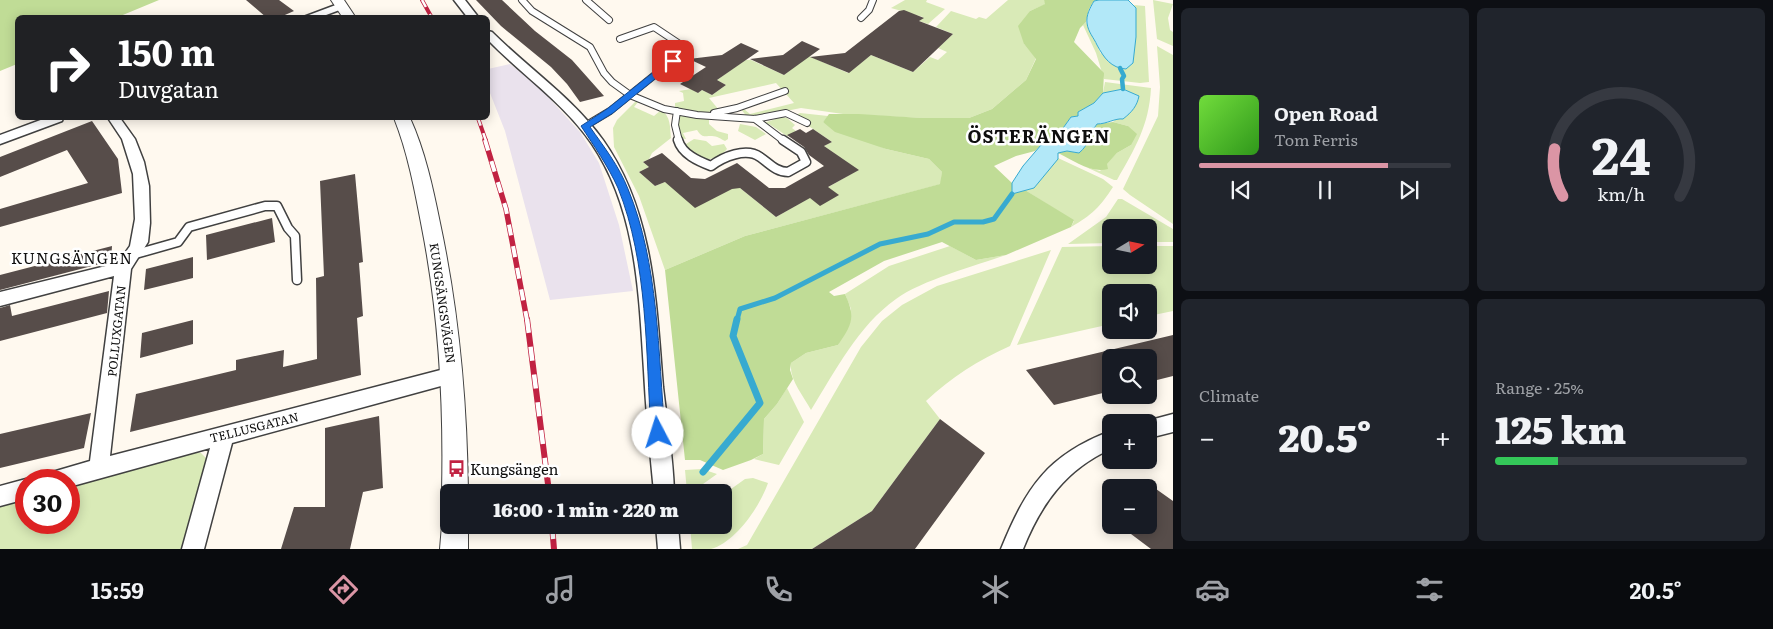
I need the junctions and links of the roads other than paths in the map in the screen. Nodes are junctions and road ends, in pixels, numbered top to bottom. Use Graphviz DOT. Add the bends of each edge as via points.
graph roads {
  1 [pos="459,0"];
  2 [pos="522,0"];
  3 [pos="586,0"];
  4 [pos="873,0"];
  5 [pos="339,3"];
  6 [pos="313,15"];
  7 [pos="348,15"];
  8 [pos="472,15"];
  9 [pos="861,18"];
  10 [pos="609,20"];
  11 [pos="490,36"];
  12 [pos="620,39"];
  13 [pos="785,91"];
  14 [pos="630,95"];
  15 [pos="677,112"];
  16 [pos="697,115"];
  17 [pos="755,119"];
  18 [pos="52,120"];
  19 [pos="115,120"];
  20 [pos="403,120"];
  21 [pos="807,123"];
  22 [pos="585,126"];
  23 [pos="0,140"];
  24 [pos="127,262"];
  25 [pos="297,280"];
  26 [pos="0,299"];
  27 [pos="452,375"];
  28 [pos="1173,423"];
  29 [pos="1157,427"];
  30 [pos="224,434"];
  31 [pos="1102,444"];
  32 [pos="99,467"];
  33 [pos="80,473"];
  34 [pos="455,484"];
  35 [pos="663,484"];
  36 [pos="15,492"];
  37 [pos="0,496"];
  38 [pos="454,534"];
  39 [pos="668,534"];
  40 [pos="193,549"];
  41 [pos="454,549"];
  42 [pos="669,549"];
  43 [pos="1012,549"];
  1 -- 8 [label="street"];
  2 -- 14 [label="lane" via="532,11 590,47 604,73"];
  3 -- 10 [label="lane"];
  4 -- 9 [label="lane"];
  5 -- 6 [label="street"];
  5 -- 7 [label="street"];
  11 -- 22 [label="street" via="571,109"];
  12 -- 14 [label="lane" via="654,27 687,49"];
  13 -- 16 [label="lane" via="720,113"];
  14 -- 15 [label="lane"];
  14 -- 22 [label="lane"];
  15 -- 16 [label="lane"];
  15 -- 17 [label="lane" via="675,125 680,146 702,164 710,166 725,157 747,153 762,157 776,170 784,172 806,162 802,152"];
  16 -- 17 [label="lane"];
  17 -- 21 [label="lane" via="786,113"];
  18 -- 23 [label="street"];
  19 -- 24 [label="street, POLLUXGATAN" via="139,164 143,190 140,242"];
  20 -- 27 [label="street, KUNGSÄNGSVÄGEN" via="435,243"];
  22 -- 35 [label="street" via="610,162 623,189 645,270"];
  24 -- 25 [label="lane" via="178,242 189,227 265,206 277,206 295,236"];
  24 -- 26 [label="street"];
  24 -- 32 [label="street, POLLUXGATAN"];
  27 -- 30 [label="street, TELLUSGATAN"];
  27 -- 34 [label="street, KUNGSÄNGSVÄGEN"];
  28 -- 29 [label="street"];
  30 -- 32 [label="street, TELLUSGATAN"];
  30 -- 40 [label="street"];
  31 -- 43 [label="street" via="1072,459 1054,476 1034,500"];
  32 -- 33 [label="street, TELLUSGATAN"];
  36 -- 37 [label="street"];
  38 -- 41 [label="street"];
  39 -- 42 [label="street"];
}
